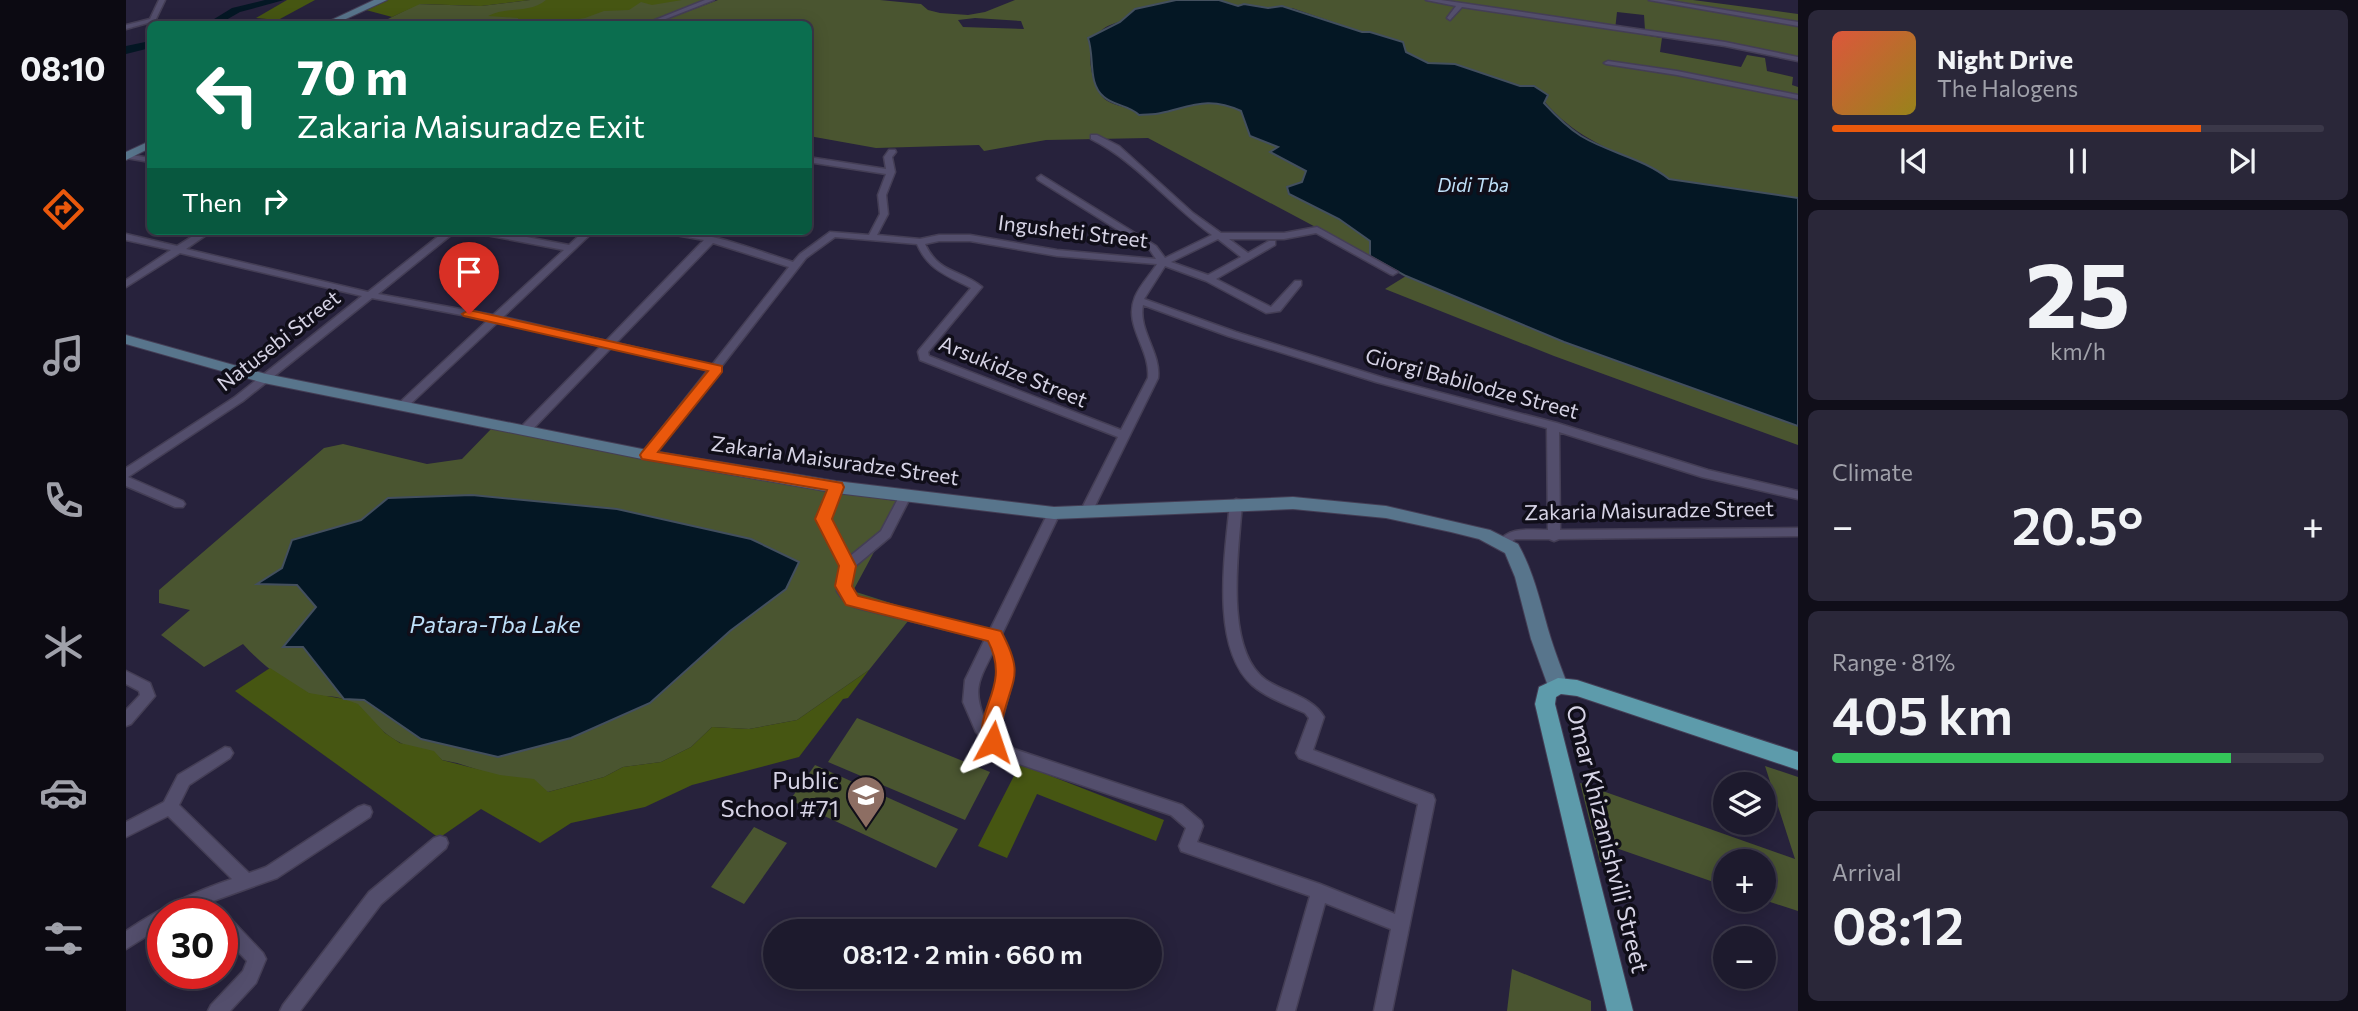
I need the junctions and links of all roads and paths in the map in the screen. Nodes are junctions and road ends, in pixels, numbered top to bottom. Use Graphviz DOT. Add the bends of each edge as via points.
graph roads {
  1 [pos="162,0"];
  2 [pos="382,0"];
  3 [pos="711,0"];
  4 [pos="1429,0"];
  5 [pos="1652,0"];
  6 [pos="1460,5"];
  7 [pos="1450,18"];
  8 [pos="149,21"];
  9 [pos="335,21"];
  10 [pos="656,21"];
  11 [pos="147,22"];
  12 [pos="1798,24"];
  13 [pos="126,27"];
  14 [pos="1798,59"];
  15 [pos="1608,63"];
  16 [pos="1798,97"];
  17 [pos="1094,137"];
  18 [pos="147,146"];
  19 [pos="892,152"];
  20 [pos="128,157"];
  21 [pos="147,160"];
  22 [pos="812,160"];
  23 [pos="891,172"];
  24 [pos="1041,178"];
  25 [pos="201,235"];
  26 [pos="446,235"];
  27 [pos="502,235"];
  28 [pos="584,235"];
  29 [pos="690,235"];
  30 [pos="1217,236"];
  31 [pos="126,237"];
  32 [pos="872,237"];
  33 [pos="711,239"];
  34 [pos="920,242"];
  35 [pos="1272,243"];
  36 [pos="569,248"];
  37 [pos="178,251"];
  38 [pos="1248,257"];
  39 [pos="1163,262"];
  40 [pos="796,266"];
  41 [pos="1393,272"];
  42 [pos="1209,279"];
  43 [pos="1298,283"];
  44 [pos="126,284"];
  45 [pos="369,295"];
  46 [pos="1139,300"];
  47 [pos="494,318"];
  48 [pos="126,340"];
  49 [pos="608,344"];
  50 [pos="717,369"];
  51 [pos="264,378"];
  52 [pos="402,406"];
  53 [pos="1553,426"];
  54 [pos="525,429"];
  55 [pos="1125,436"];
  56 [pos="648,455"];
  57 [pos="126,474"];
  58 [pos="126,481"];
  59 [pos="836,487"];
  60 [pos="1798,495"];
  61 [pos="905,496"];
  62 [pos="1236,503"];
  63 [pos="179,504"];
  64 [pos="1086,512"];
  65 [pos="1054,513"];
  66 [pos="1798,532"];
  67 [pos="1554,537"];
  68 [pos="1503,543"];
  69 [pos="847,566"];
  70 [pos="994,636"];
  71 [pos="126,677"];
  72 [pos="1558,686"];
  73 [pos="126,720"];
  74 [pos="993,742"];
  75 [pos="225,753"];
  76 [pos="1798,761"];
  77 [pos="170,807"];
  78 [pos="364,812"];
  79 [pos="126,831"];
  80 [pos="440,844"];
  81 [pos="246,881"];
  82 [pos="1320,892"];
  83 [pos="199,898"];
  84 [pos="1401,925"];
  85 [pos="147,927"];
  86 [pos="238,939"];
  87 [pos="126,941"];
  88 [pos="217,1011"];
  89 [pos="289,1011"];
  90 [pos="1286,1011"];
  91 [pos="1383,1011"];
  92 [pos="1620,1011"];
  1 -- 8 [label="street"];
  2 -- 9 [label="street"];
  3 -- 10 [label="street"];
  4 -- 6 [label="street"];
  5 -- 12 [label="street"];
  6 -- 7 [label="street"];
  6 -- 14 [label="street"];
  11 -- 13 [label="street"];
  15 -- 16 [label="street"];
  17 -- 30 [label="street" via="1116,148"];
  18 -- 20 [label="street"];
  19 -- 23 [label="street" via="888,157"];
  20 -- 21 [label="street"];
  22 -- 23 [label="street"];
  23 -- 32 [label="street" via="882,195 884,214"];
  24 -- 39 [label="street" via="1153,247"];
  25 -- 37 [label="street"];
  26 -- 45 [label="street, Natusebi Street"];
  27 -- 36 [label="street"];
  28 -- 36 [label="street"];
  29 -- 33 [label="street"];
  30 -- 38 [label="street"];
  30 -- 39 [label="street"];
  30 -- 41 [label="street" via="1284,236 1317,230"];
  31 -- 37 [label="street"];
  32 -- 34 [label="street, Ingusheti Street"];
  32 -- 40 [label="street, Ingusheti Street" via="833,234"];
  33 -- 40 [label="street"];
  33 -- 49 [label="street"];
  34 -- 39 [label="street, Ingusheti Street" via="971,238 1057,253"];
  34 -- 55 [label="street, Arsukidze Street" via="936,267 977,287 923,352 924,358"];
  35 -- 38 [label="street"];
  36 -- 47 [label="street"];
  37 -- 44 [label="street"];
  37 -- 45 [label="street"];
  38 -- 42 [label="street"];
  39 -- 42 [label="street"];
  39 -- 46 [label="street, Ingusheti Street"];
  40 -- 50 [label="street, Ingusheti Street"];
  42 -- 43 [label="street" via="1270,311"];
  45 -- 47 [label="street"];
  45 -- 51 [label="street, Natusebi Street"];
  46 -- 53 [label="street, Giorgi Babilodze Street" via="1380,380"];
  46 -- 55 [label="street" via="1138,327 1155,370"];
  47 -- 49 [label="street"];
  47 -- 52 [label="street"];
  48 -- 51 [label="street, Zakaria Maisuradze Street"];
  49 -- 50 [label="street"];
  49 -- 54 [label="street"];
  50 -- 56 [label="street, Ingusheti Street"];
  51 -- 52 [label="street, Zakaria Maisuradze Street"];
  51 -- 57 [label="street, Natusebi Street"];
  52 -- 54 [label="street, Zakaria Maisuradze Street"];
  53 -- 60 [label="street, Giorgi Babilodze Street" via="1706,474"];
  53 -- 67 [label="street"];
  54 -- 56 [label="street, Zakaria Maisuradze Street"];
  55 -- 64 [label="street"];
  56 -- 59 [label="street, Zakaria Maisuradze Street"];
  58 -- 63 [label="street"];
  59 -- 61 [label="street, Zakaria Maisuradze Street"];
  59 -- 69 [label="street" via="824,519"];
  61 -- 65 [label="street, Zakaria Maisuradze Street"];
  61 -- 69 [label="street" via="886,534"];
  62 -- 64 [label="street, Zakaria Maisuradze Street"];
  62 -- 68 [label="street, Zakaria Maisuradze Street" via="1386,512"];
  62 -- 84 [label="street" via="1229,605 1242,662 1255,680 1317,717 1304,753 1427,800"];
  64 -- 65 [label="street, Zakaria Maisuradze Street"];
  65 -- 70 [label="street"];
  66 -- 67 [label="street, Zakaria Maisuradze Street"];
  67 -- 68 [label="street, Zakaria Maisuradze Street" via="1512,535"];
  68 -- 72 [label="street, Zakaria Maisuradze Street" via="1512,549 1524,577"];
  69 -- 70 [label="street" via="843,586 852,601"];
  70 -- 74 [label="street" via="1007,669 992,723"];
  70 -- 74 [label="street" via="972,680 970,702"];
  71 -- 73 [label="street" via="145,687 148,696"];
  72 -- 76 [label="main road, Omar Khizanishvili Street" via="1577,688"];
  72 -- 92 [label="main road, Omar Khizanishvili Street" via="1546,693 1545,704"];
  74 -- 82 [label="street" via="1009,754 1175,810 1195,826 1188,846"];
  75 -- 77 [label="street" via="183,780"];
  77 -- 79 [label="street"];
  77 -- 81 [label="street"];
  78 -- 81 [label="street" via="271,873"];
  80 -- 89 [label="street" via="375,898"];
  81 -- 83 [label="street"];
  82 -- 84 [label="street"];
  82 -- 90 [label="street"];
  84 -- 91 [label="street"];
  85 -- 87 [label="street"];
  86 -- 88 [label="street" via="257,959 250,977"];
}
